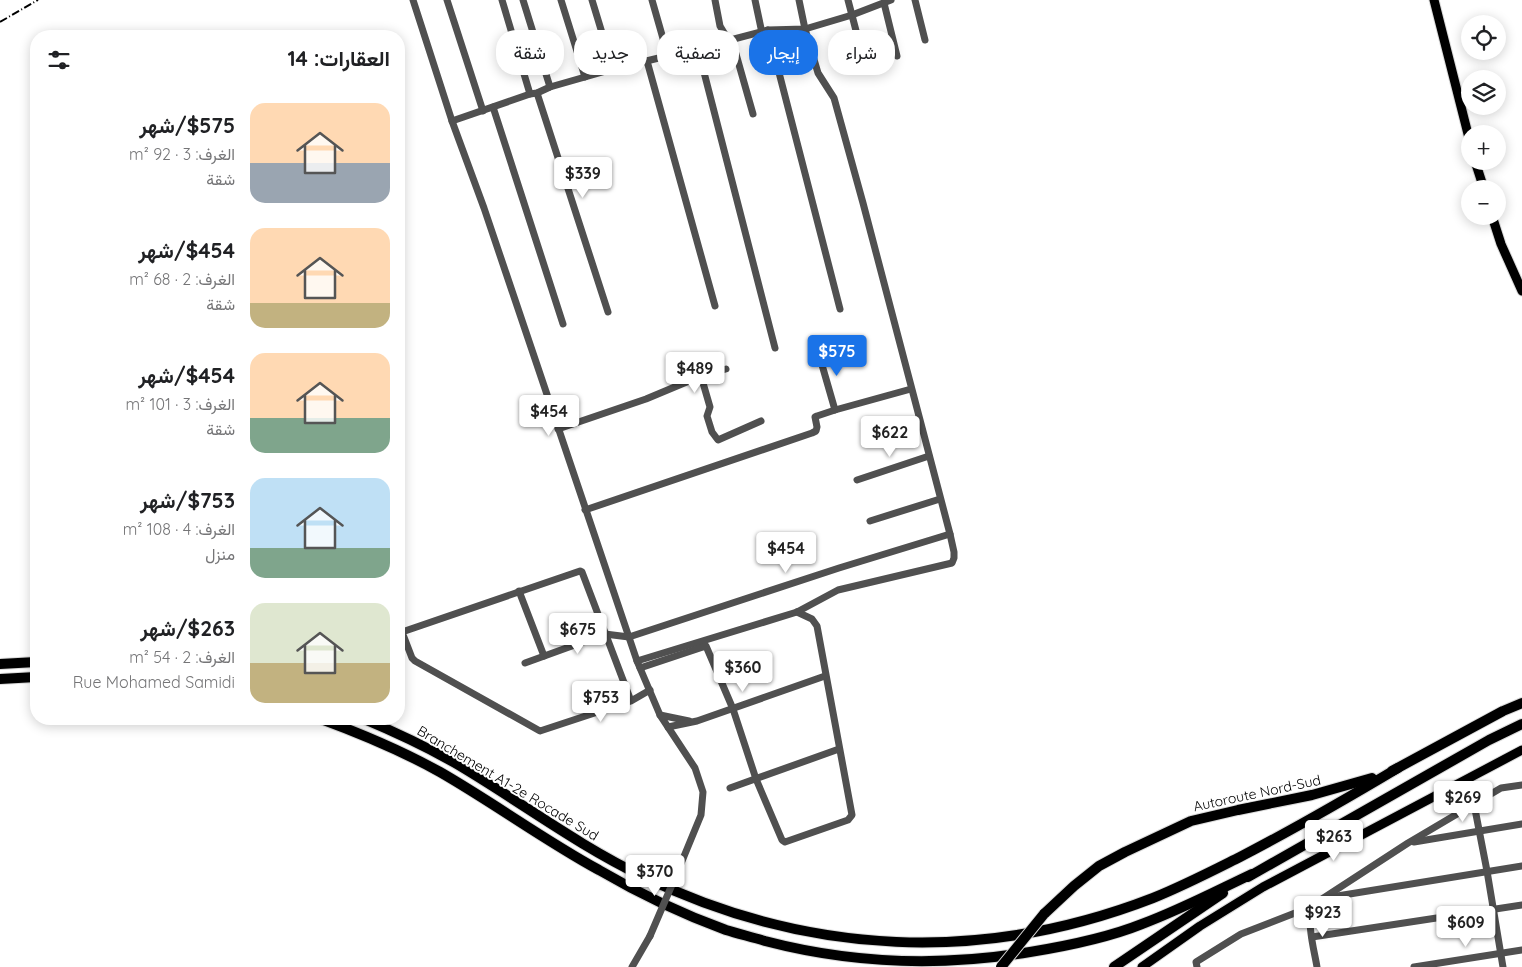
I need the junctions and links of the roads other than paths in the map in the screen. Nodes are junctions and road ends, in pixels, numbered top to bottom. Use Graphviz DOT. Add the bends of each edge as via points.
graph roads {
  1 [pos="413,0"];
  2 [pos="447,0"];
  3 [pos="502,0"];
  4 [pos="523,0"];
  5 [pos="561,0"];
  6 [pos="592,0"];
  7 [pos="652,0"];
  8 [pos="715,0"];
  9 [pos="755,0"];
  10 [pos="799,0"];
  11 [pos="848,0"];
  12 [pos="915,0"];
  13 [pos="1434,0"];
  14 [pos="887,2"];
  15 [pos="852,15"];
  16 [pos="805,29"];
  17 [pos="601,30"];
  18 [pos="661,30"];
  19 [pos="723,30"];
  20 [pos="765,30"];
  21 [pos="785,30"];
  22 [pos="856,30"];
  23 [pos="925,40"];
  24 [pos="897,56"];
  25 [pos="647,65"];
  26 [pos="739,70"];
  27 [pos="592,75"];
  28 [pos="705,75"];
  29 [pos="777,75"];
  30 [pos="585,77"];
  31 [pos="550,87"];
  32 [pos="534,93"];
  33 [pos="493,107"];
  34 [pos="483,110"];
  35 [pos="753,114"];
  36 [pos="452,121"];
  37 [pos="1466,125"];
  38 [pos="1495,225"];
  39 [pos="1522,291"];
  40 [pos="715,306"];
  41 [pos="840,309"];
  42 [pos="608,312"];
  43 [pos="563,324"];
  44 [pos="775,348"];
  45 [pos="818,352"];
  46 [pos="726,369"];
  47 [pos="701,376"];
  48 [pos="912,390"];
  49 [pos="835,410"];
  50 [pos="761,420"];
  51 [pos="558,428"];
  52 [pos="929,456"];
  53 [pos="857,480"];
  54 [pos="940,499"];
  55 [pos="585,510"];
  56 [pos="870,521"];
  57 [pos="950,534"];
  58 [pos="519,591"];
  59 [pos="797,612"];
  60 [pos="405,631"];
  61 [pos="606,634"];
  62 [pos="629,637"];
  63 [pos="405,640"];
  64 [pos="544,656"];
  65 [pos="30,662"];
  66 [pos="525,663"];
  67 [pos="0,664"];
  68 [pos="639,665"];
  69 [pos="825,676"];
  70 [pos="30,678"];
  71 [pos="0,679"];
  72 [pos="650,690"];
  73 [pos="631,702"];
  74 [pos="1522,703"];
  75 [pos="733,709"];
  76 [pos="660,715"];
  77 [pos="693,722"];
  78 [pos="1522,724"];
  79 [pos="338,725"];
  80 [pos="377,725"];
  81 [pos="668,728"];
  82 [pos="839,748"];
  83 [pos="1522,750"];
  84 [pos="1398,768"];
  85 [pos="756,778"];
  86 [pos="1522,785"];
  87 [pos="730,788"];
  88 [pos="1474,804"];
  89 [pos="1522,824"];
  90 [pos="1480,831"];
  91 [pos="1408,843"];
  92 [pos="1522,866"];
  93 [pos="1487,871"];
  94 [pos="1252,874"];
  95 [pos="1322,899"];
  96 [pos="1522,905"];
  97 [pos="1313,906"];
  98 [pos="1493,910"];
  99 [pos="1312,937"];
  100 [pos="1522,950"];
  101 [pos="1501,953"];
  102 [pos="1197,965"];
  103 [pos="632,967"];
  104 [pos="1001,967"];
  105 [pos="1114,967"];
  106 [pos="1142,967"];
  107 [pos="1317,967"];
  108 [pos="1414,967"];
  109 [pos="1503,967"];
  1 -- 36 [label="street"];
  2 -- 34 [label="street"];
  3 -- 32 [label="street"];
  4 -- 31 [label="street"];
  5 -- 30 [label="street"];
  6 -- 17 [label="street"];
  7 -- 18 [label="street"];
  8 -- 19 [label="street"];
  9 -- 20 [label="street"];
  10 -- 16 [label="street"];
  11 -- 15 [label="street"];
  12 -- 23 [label="street"];
  13 -- 37 [label="main road"];
  14 -- 15 [label="street"];
  14 -- 24 [label="street"];
  15 -- 16 [label="street"];
  15 -- 22 [label="street"];
  16 -- 21 [label="street"];
  16 -- 48 [label="street" via="818,73 834,98"];
  25 -- 40 [label="street"];
  26 -- 35 [label="street"];
  27 -- 30 [label="street"];
  28 -- 44 [label="street"];
  29 -- 41 [label="street"];
  30 -- 31 [label="street"];
  31 -- 32 [label="street"];
  32 -- 33 [label="street"];
  32 -- 42 [label="street"];
  33 -- 34 [label="street"];
  33 -- 43 [label="street"];
  34 -- 36 [label="street"];
  36 -- 51 [label="street"];
  38 -- 39 [label="main road"];
  45 -- 49 [label="street"];
  46 -- 47 [label="street"];
  47 -- 50 [label="street" via="710,407 707,416 718,440"];
  47 -- 51 [label="street" via="646,399"];
  48 -- 49 [label="street"];
  48 -- 52 [label="street"];
  49 -- 55 [label="street" via="815,417 817,428 812,433"];
  51 -- 55 [label="street"];
  52 -- 53 [label="street"];
  52 -- 54 [label="street"];
  54 -- 56 [label="street"];
  54 -- 57 [label="street"];
  55 -- 62 [label="street"];
  57 -- 59 [label="street" via="954,552 952,563 838,590"];
  57 -- 62 [label="street"];
  58 -- 60 [label="street"];
  58 -- 61 [label="street" via="580,571"];
  58 -- 64 [label="street"];
  59 -- 68 [label="street"];
  59 -- 69 [label="street" via="812,619 817,626"];
  61 -- 62 [label="street"];
  61 -- 64 [label="street"];
  61 -- 73 [label="street"];
  62 -- 68 [label="street"];
  63 -- 73 [label="street" via="415,661 540,731"];
  64 -- 66 [label="street"];
  65 -- 67 [label="highway"];
  68 -- 72 [label="street"];
  68 -- 75 [label="street" via="706,646"];
  69 -- 75 [label="street"];
  69 -- 82 [label="street"];
  70 -- 71 [label="highway"];
  72 -- 73 [label="street"];
  72 -- 76 [label="street"];
  74 -- 84 [label="highway, Autoroute Nord-Sud"];
  75 -- 77 [label="street"];
  75 -- 85 [label="street"];
  76 -- 77 [label="street"];
  76 -- 81 [label="street"];
  77 -- 81 [label="street"];
  78 -- 94 [label="highway"];
  79 -- 94 [label="highway, Branchement A1-2e Rocade Sud" via="368,736 440,772 588,864 654,900 728,930 796,949 864,960 906,962 1001,957 1051,949 1141,925"];
  80 -- 84 [label="highway, Branchement A1-2e Rocade Sud" via="424,746 620,865 680,894 788,928 827,936 909,943 1000,938 1059,928 1124,909 1183,886 1252,851"];
  81 -- 103 [label="street, bridge" via="695,768 703,792 700,815 650,936"];
  82 -- 85 [label="street"];
  82 -- 85 [label="street" via="852,815 848,820 785,842"];
  83 -- 106 [label="main road" via="1263,887"];
  84 -- 104 [label="highway, Autoroute Nord-Sud, bridge" via="1312,796 1192,821 1125,852 1099,866 1074,886 1044,914"];
  85 -- 87 [label="street"];
  86 -- 88 [label="street" via="1501,788"];
  88 -- 90 [label="street"];
  88 -- 91 [label="street"];
  89 -- 90 [label="street"];
  90 -- 91 [label="street"];
  90 -- 93 [label="street"];
  91 -- 95 [label="street"];
  92 -- 93 [label="street"];
  93 -- 95 [label="street"];
  93 -- 98 [label="street"];
  94 -- 105 [label="highway"];
  95 -- 97 [label="street"];
  96 -- 98 [label="street"];
  97 -- 99 [label="street" via="1310,912"];
  97 -- 102 [label="street" via="1241,934"];
  98 -- 99 [label="street"];
  98 -- 101 [label="street"];
  99 -- 107 [label="street"];
  100 -- 101 [label="street"];
  101 -- 108 [label="street"];
  101 -- 109 [label="street"];
}
